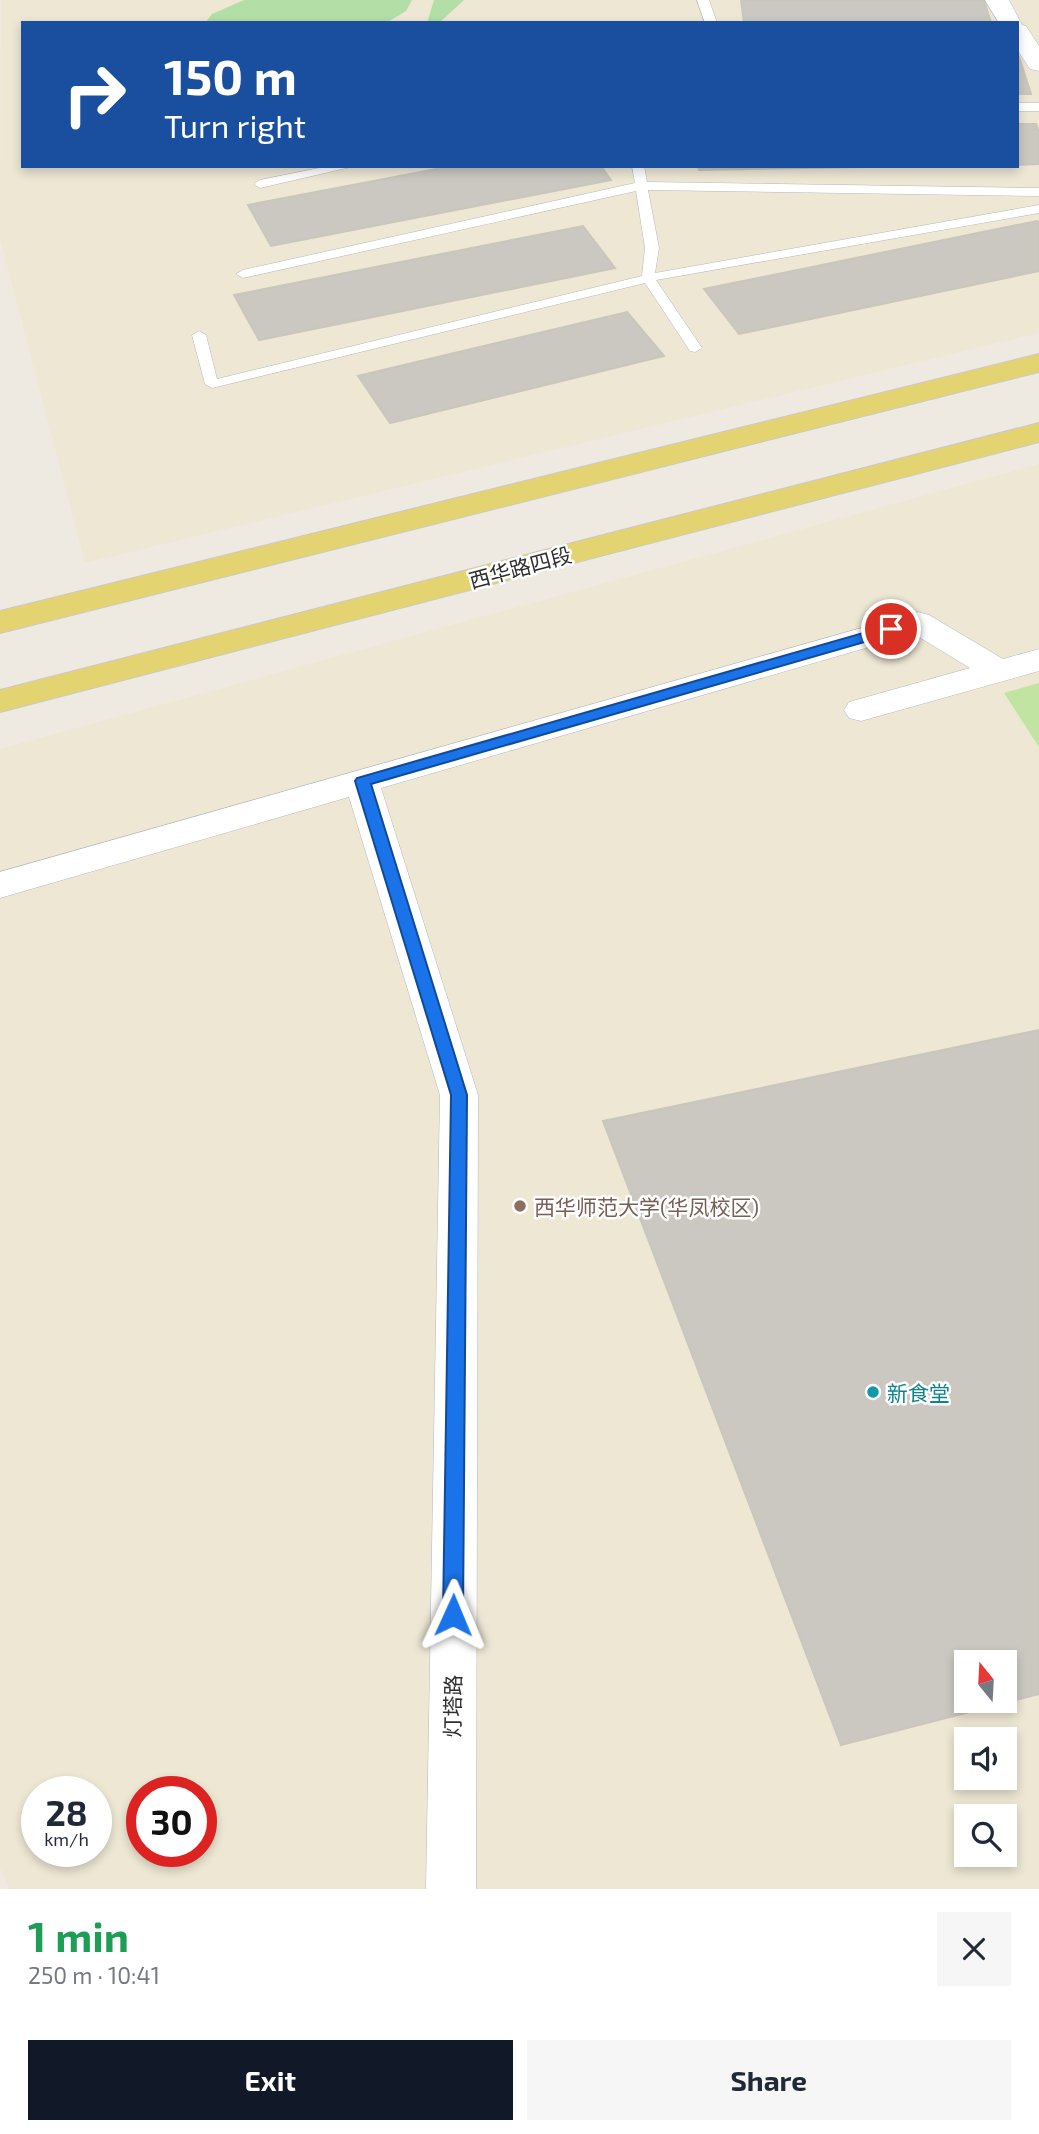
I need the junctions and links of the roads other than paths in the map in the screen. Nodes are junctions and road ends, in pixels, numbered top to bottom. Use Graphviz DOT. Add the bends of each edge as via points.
graph roads {
  1 [pos="703,0"];
  2 [pos="997,0"];
  3 [pos="710,21"];
  4 [pos="1011,21"];
  5 [pos="1019,107"];
  6 [pos="1039,107"];
  7 [pos="339,168"];
  8 [pos="638,168"];
  9 [pos="260,184"];
  10 [pos="640,186"];
  11 [pos="1039,192"];
  12 [pos="1039,209"];
  13 [pos="243,274"];
  14 [pos="648,278"];
  15 [pos="199,335"];
  16 [pos="695,348"];
  17 [pos="1039,363"];
  18 [pos="1039,432"];
  19 [pos="0,622"];
  20 [pos="1039,660"];
  21 [pos="998,671"];
  22 [pos="0,701"];
  23 [pos="861,710"];
  24 [pos="362,781"];
  25 [pos="0,885"];
  26 [pos="450,1889"];
  1 -- 3 [label="lane"];
  2 -- 4 [label="street"];
  5 -- 6 [label="lane"];
  7 -- 9 [label="lane"];
  8 -- 10 [label="lane"];
  10 -- 11 [label="lane"];
  10 -- 13 [label="lane"];
  10 -- 14 [label="lane" via="652,248"];
  12 -- 14 [label="lane"];
  14 -- 15 [label="lane" via="212,384"];
  14 -- 16 [label="lane"];
  17 -- 19 [label="main road"];
  18 -- 22 [label="main road, 西华路四段"];
  20 -- 21 [label="street"];
  21 -- 23 [label="street"];
  21 -- 24 [label="street" via="918,622"];
  24 -- 25 [label="street"];
  24 -- 26 [label="street, 灯塔路" via="459,1095"];
}
